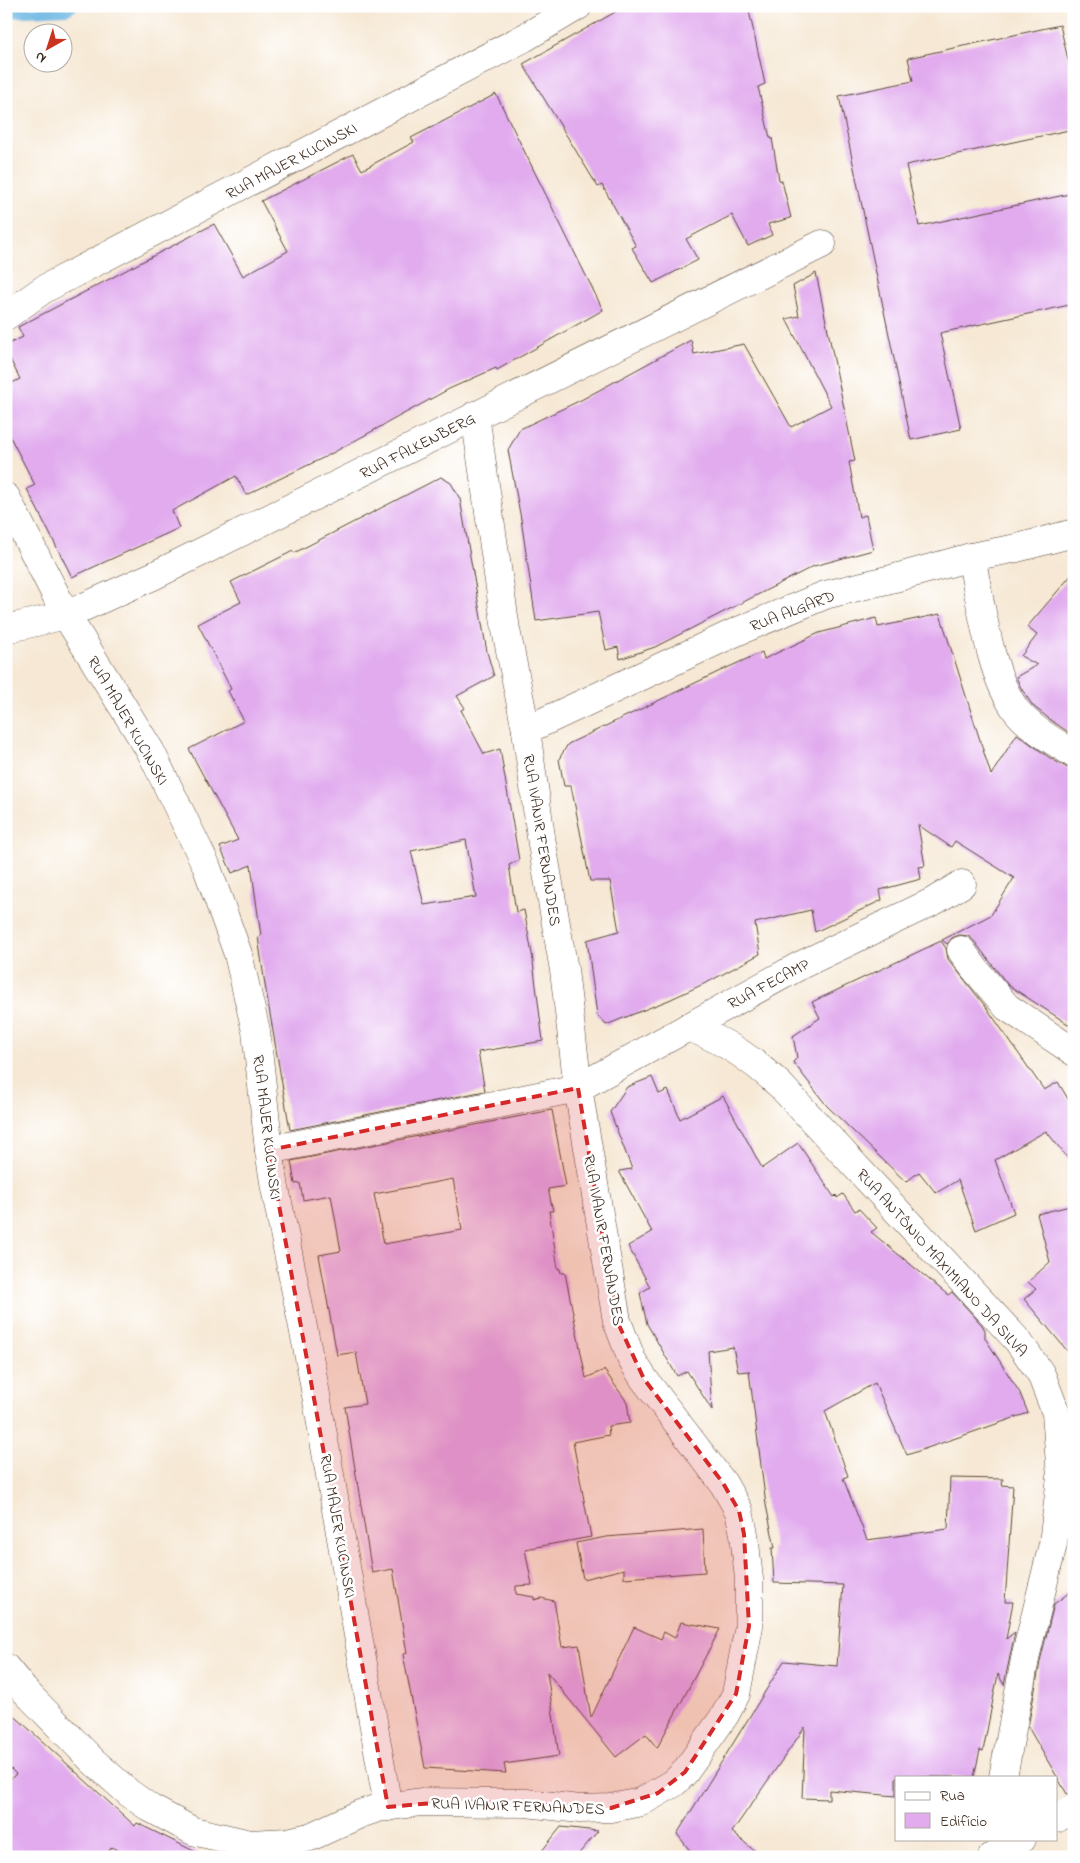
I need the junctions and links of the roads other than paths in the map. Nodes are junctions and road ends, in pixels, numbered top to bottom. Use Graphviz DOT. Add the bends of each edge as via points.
graph roads {
  1 [pos="578,6"];
  2 [pos="822,244"];
  3 [pos="6,316"];
  4 [pos="475,415"];
  5 [pos="6,497"];
  6 [pos="1074,532"];
  7 [pos="971,557"];
  8 [pos="66,615"];
  9 [pos="6,629"];
  10 [pos="526,730"];
  11 [pos="1074,754"];
  12 [pos="962,884"];
  13 [pos="961,950"];
  14 [pos="688,1027"];
  15 [pos="1074,1052"];
  16 [pos="578,1088"];
  17 [pos="269,1150"];
  18 [pos="6,1668"];
  19 [pos="1003,1776"];
  20 [pos="388,1807"];
  21 [pos="1074,1808"];
  22 [pos="1058,1818"];
  23 [pos="991,1840"];
  24 [pos="1020,1840"];
  25 [pos="988,1857"];
  26 [pos="992,1857"];
  1 -- 3 [label="street, RUA MAJER KUCINSKI" via="524,38 44,290"];
  2 -- 4 [label="street, RUA FALKENBERG"];
  4 -- 8 [label="street, RUA FALKENBERG" via="227,540"];
  4 -- 10 [label="street, RUA IVANIR FERNANDES" via="506,630"];
  5 -- 8 [label="street, RUA MAJER KUCINSKI"];
  6 -- 7 [label="street, RUA ALGARD"];
  7 -- 10 [label="street, RUA ALGARD" via="825,595 736,632"];
  7 -- 11 [label="street" via="993,661 1003,687 1029,724"];
  8 -- 9 [label="street, RUA FALKENBERG"];
  8 -- 17 [label="street, RUA MAJER KUCINSKI" via="151,752 206,865 238,954 256,1031"];
  10 -- 16 [label="street, RUA IVANIR FERNANDES" via="564,970"];
  12 -- 14 [label="street, RUA FECAMP" via="934,901 801,965"];
  13 -- 15 [label="street" via="1007,1007"];
  14 -- 16 [label="street, RUA FECAMP"];
  14 -- 19 [label="street, RUA ANTÔNIO MAXIMIANO DA SILVA" via="730,1045 780,1086 1018,1341 1041,1374 1056,1413 1062,1477 1054,1544 1026,1654"];
  16 -- 17 [label="street, RUA FECAMP"];
  16 -- 20 [label="street, RUA IVANIR FERNANDES" via="617,1321 632,1360 644,1379 723,1483 739,1511 749,1578 749,1626 736,1694 685,1772 674,1784 641,1802 588,1809 455,1801"];
  17 -- 20 [label="street, RUA MAJER KUCINSKI" via="314,1382"];
  18 -- 20 [label="street, RUA IVANIR FERNANDES" via="72,1741 129,1793 193,1831 250,1844 288,1842 310,1837 360,1814"];
  21 -- 22 [label="street"];
  23 -- 25 [label="street"];
  24 -- 26 [label="street"];
}
